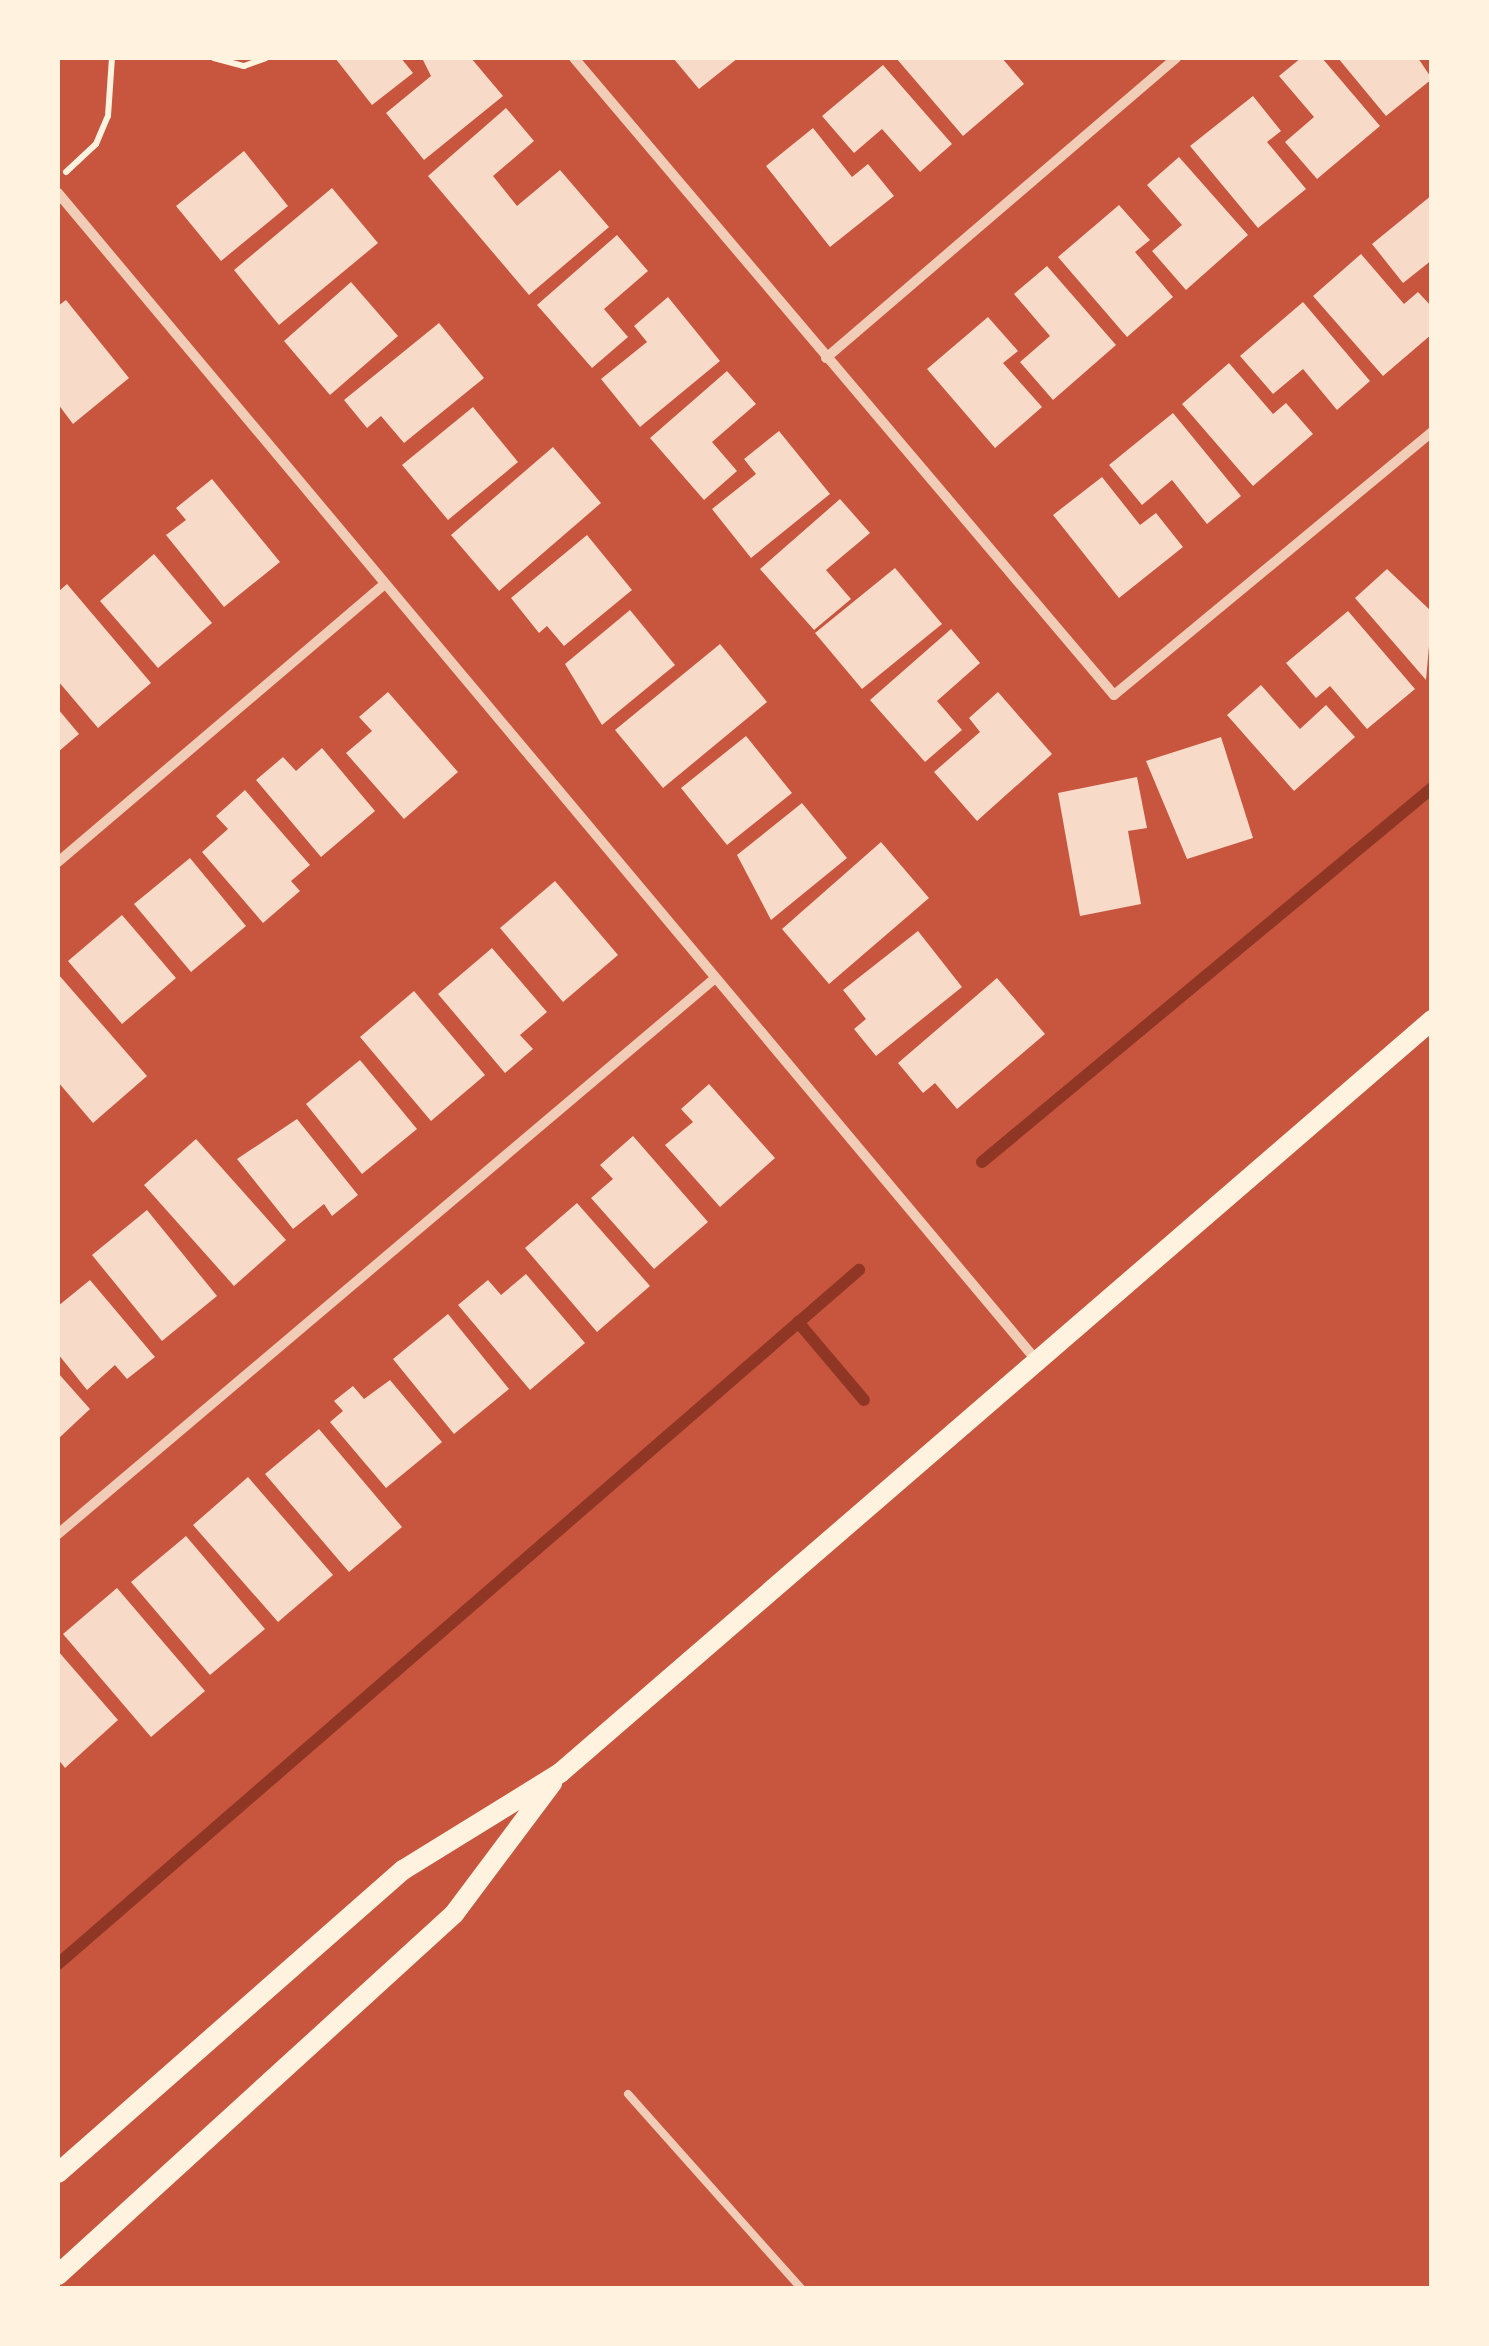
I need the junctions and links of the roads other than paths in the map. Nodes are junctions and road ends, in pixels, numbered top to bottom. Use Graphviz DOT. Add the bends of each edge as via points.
graph roads {
  1 [pos="574,58"];
  2 [pos="1176,58"];
  3 [pos="58,193"];
  4 [pos="826,358"];
  5 [pos="1432,432"];
  6 [pos="382,586"];
  7 [pos="58,862"];
  8 [pos="714,979"];
  9 [pos="1432,1020"];
  10 [pos="1037,1362"];
  11 [pos="58,1534"];
  12 [pos="560,1773"];
  13 [pos="628,2094"];
  14 [pos="58,2173"];
  15 [pos="58,2275"];
  16 [pos="802,2288"];
  1 -- 4 [label="street"];
  2 -- 4 [label="street"];
  3 -- 6 [label="street"];
  4 -- 5 [label="street" via="1114,696"];
  6 -- 7 [label="street"];
  6 -- 8 [label="street"];
  8 -- 10 [label="street"];
  8 -- 11 [label="street"];
  9 -- 10 [label="main road"];
  10 -- 12 [label="main road"];
  12 -- 14 [label="main road" via="403,1870"];
  12 -- 15 [label="main road" via="454,1914"];
  13 -- 16 [label="lane"];
}
